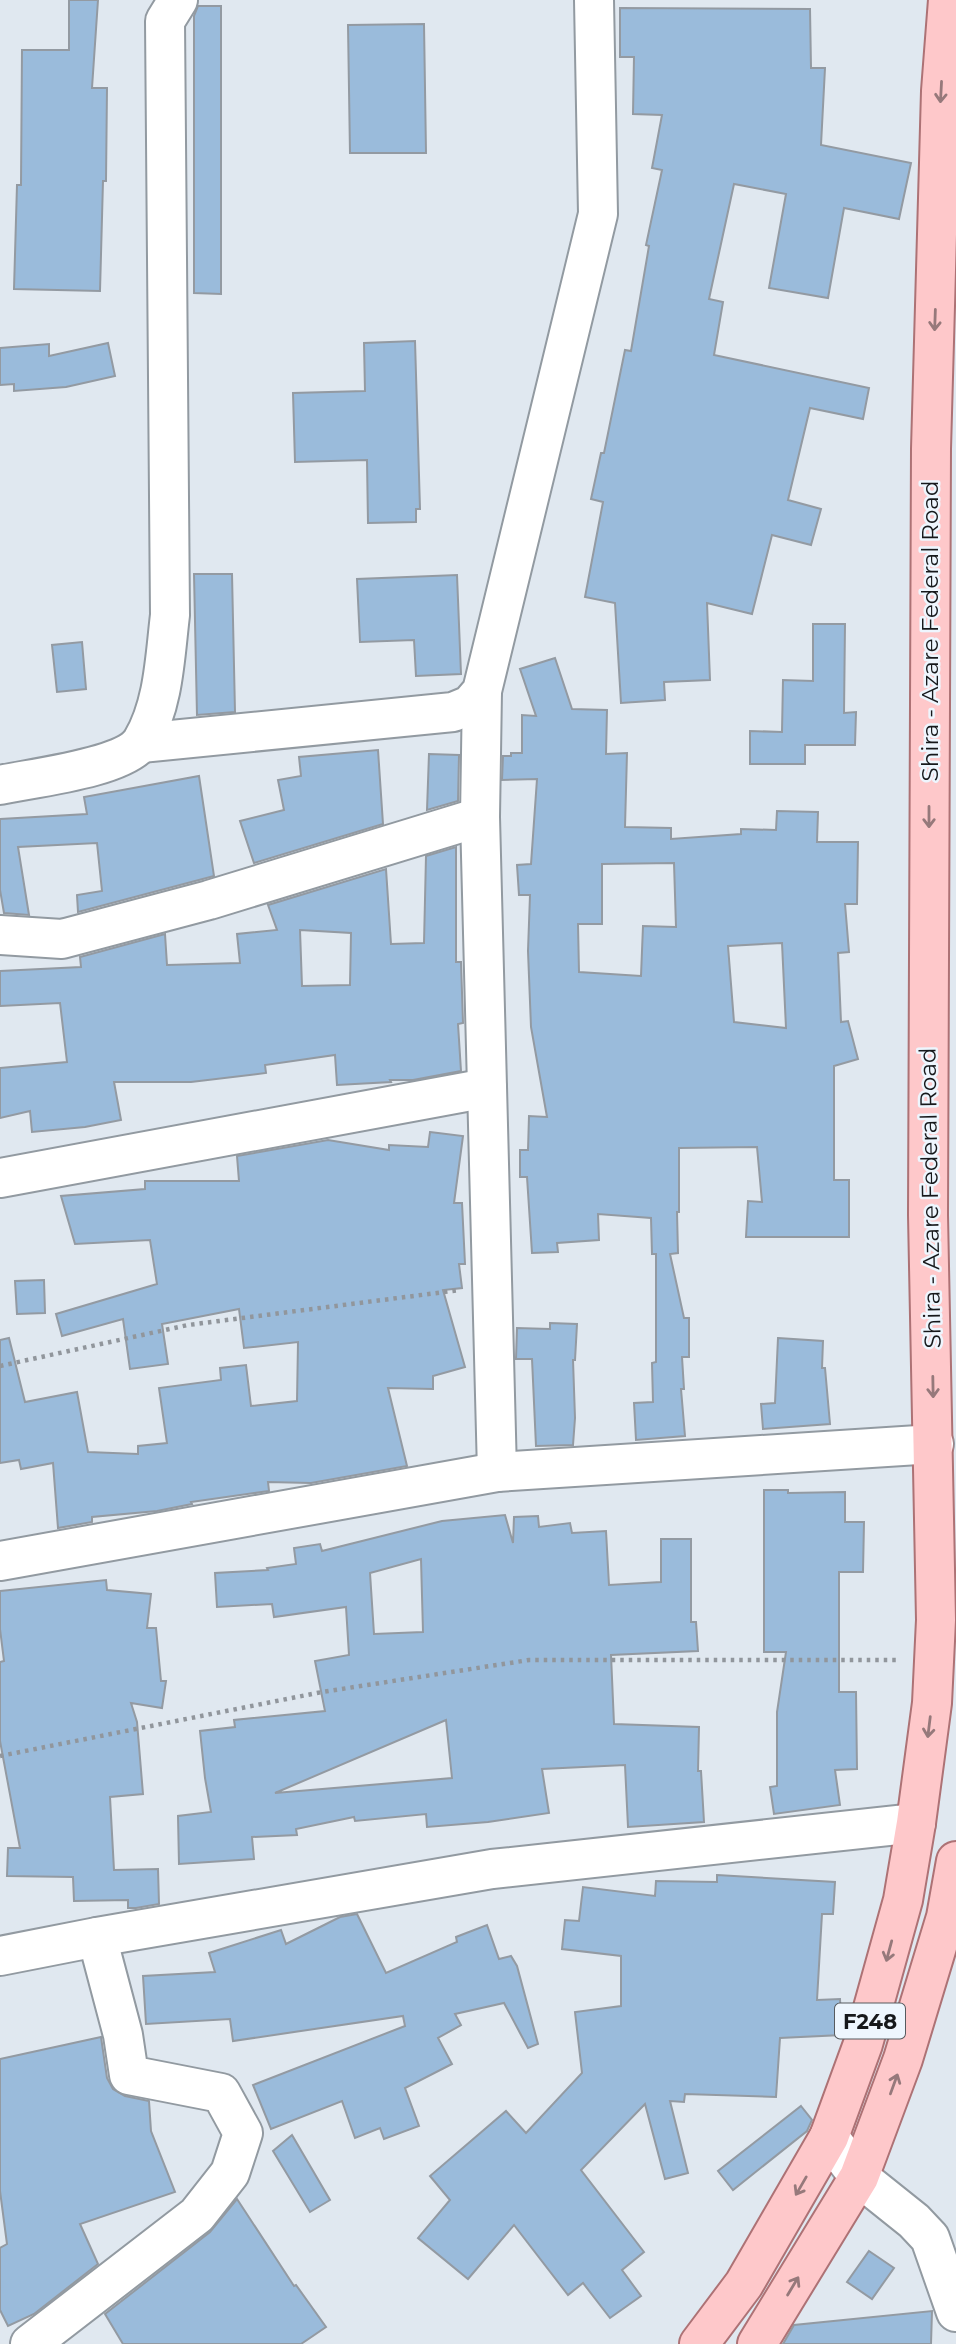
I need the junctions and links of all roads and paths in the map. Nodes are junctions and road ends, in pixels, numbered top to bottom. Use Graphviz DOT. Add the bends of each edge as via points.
graph roads {
  1 [pos="594,0"];
  2 [pos="948,0"];
  3 [pos="170,7"];
  4 [pos="944,447"];
  5 [pos="482,691"];
  6 [pos="141,743"];
  7 [pos="0,785"];
  8 [pos="480,817"];
  9 [pos="0,935"];
  10 [pos="487,1088"];
  11 [pos="0,1178"];
  12 [pos="492,1286"];
  13 [pos="0,1366"];
  14 [pos="934,1444"];
  15 [pos="497,1472"];
  16 [pos="0,1562"];
  17 [pos="946,1620"];
  18 [pos="946,1660"];
  19 [pos="0,1756"];
  20 [pos="916,1823"];
  21 [pos="956,1861"];
  22 [pos="97,1937"];
  23 [pos="0,1956"];
  24 [pos="829,2137"];
  25 [pos="859,2177"];
  26 [pos="956,2312"];
  27 [pos="30,2344"];
  28 [pos="699,2344"];
  29 [pos="757,2344"];
  1 -- 5 [label="street" via="598,214"];
  2 -- 4 [label="main road, Shira - Azare Federal Road / F248, one-way" via="941,91"];
  3 -- 6 [label="street" via="170,615 158,703"];
  4 -- 14 [label="main road, Shira - Azare Federal Road / F248, one-way" via="928,1214"];
  5 -- 6 [label="street" via="470,705 453,712"];
  5 -- 8 [label="street"];
  6 -- 7 [label="street" via="119,759"];
  8 -- 9 [label="street" via="209,900 62,939"];
  8 -- 10 [label="street"];
  10 -- 11 [label="street"];
  10 -- 12 [label="street"];
  12 -- 13 [label="path" via="188,1325"];
  12 -- 15 [label="street"];
  14 -- 15 [label="street"];
  14 -- 17 [label="main road, Shira - Azare Federal Road / F248"];
  15 -- 16 [label="street"];
  17 -- 18 [label="main road, Shira - Azare Federal Road / F248"];
  18 -- 19 [label="path" via="529,1660 322,1692"];
  18 -- 20 [label="main road, Shira - Azare Federal Road / F248, one-way" via="932,1703"];
  20 -- 22 [label="street" via="492,1869"];
  20 -- 24 [label="main road, Shira - Azare Federal Road / F248, one-way" via="903,1900 867,2031"];
  25 -- 21 [label="main road, F248, one-way" via="903,2059 946,1917"];
  22 -- 23 [label="street"];
  22 -- 27 [label="street" via="129,2075 221,2093 243,2133 230,2173 197,2215"];
  24 -- 25 [label="street"];
  24 -- 28 [label="main road, Shira - Azare Federal Road / F248, one-way" via="744,2284"];
  25 -- 26 [label="street" via="930,2238"];
  29 -- 25 [label="main road, F248, one-way"];
}
